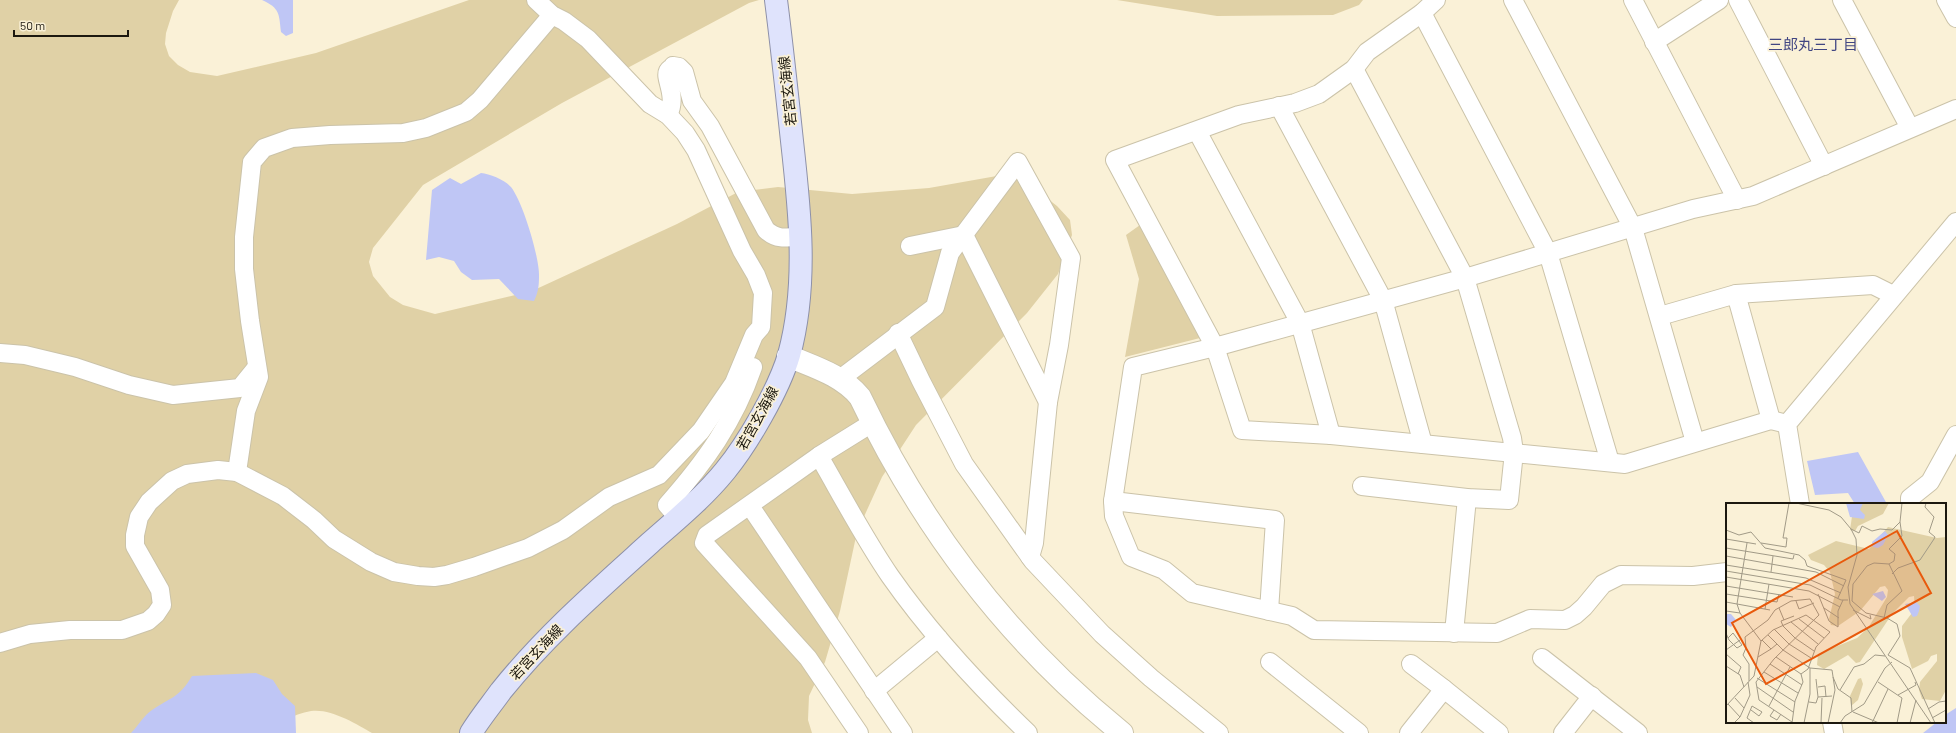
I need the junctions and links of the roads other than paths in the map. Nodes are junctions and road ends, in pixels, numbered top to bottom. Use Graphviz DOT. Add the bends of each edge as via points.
graph roads {
  1 [pos="536,0"];
  2 [pos="776,0"];
  3 [pos="1436,0"];
  4 [pos="1513,0"];
  5 [pos="1633,0"];
  6 [pos="1719,0"];
  7 [pos="1738,0"];
  8 [pos="1842,0"];
  9 [pos="1946,0"];
  10 [pos="1422,13"];
  11 [pos="552,15"];
  12 [pos="1956,18"];
  13 [pos="1654,42"];
  14 [pos="1354,69"];
  15 [pos="1279,106"];
  16 [pos="1956,109"];
  17 [pos="668,115"];
  18 [pos="1910,128"];
  19 [pos="1197,131"];
  20 [pos="1824,166"];
  21 [pos="1737,200"];
  22 [pos="1956,222"];
  23 [pos="1633,228"];
  24 [pos="964,235"];
  25 [pos="800,236"];
  26 [pos="910,246"];
  27 [pos="1548,253"];
  28 [pos="1465,278"];
  29 [pos="1736,294"];
  30 [pos="1893,295"];
  31 [pos="1383,300"];
  32 [pos="1660,316"];
  33 [pos="1300,324"];
  34 [pos="761,327"];
  35 [pos="898,333"];
  36 [pos="1215,347"];
  37 [pos="0,353"];
  38 [pos="788,356"];
  39 [pos="257,367"];
  40 [pos="840,379"];
  41 [pos="1048,402"];
  42 [pos="1779,422"];
  43 [pos="872,423"];
  44 [pos="1332,434"];
  45 [pos="1956,435"];
  46 [pos="1696,442"];
  47 [pos="1423,444"];
  48 [pos="1514,452"];
  49 [pos="819,456"];
  50 [pos="1610,462"];
  51 [pos="237,472"];
  52 [pos="1362,486"];
  53 [pos="1467,498"];
  54 [pos="1113,501"];
  55 [pos="1800,503"];
  56 [pos="1910,503"];
  57 [pos="750,506"];
  58 [pos="678,518"];
  59 [pos="1030,557"];
  60 [pos="1726,572"];
  61 [pos="1269,611"];
  62 [pos="1454,634"];
  63 [pos="938,638"];
  64 [pos="0,643"];
  65 [pos="1542,658"];
  66 [pos="1270,662"];
  67 [pos="1411,664"];
  68 [pos="1444,689"];
  69 [pos="874,691"];
  70 [pos="1592,696"];
  71 [pos="1832,723"];
  72 [pos="471,733"];
  73 [pos="858,733"];
  74 [pos="903,733"];
  75 [pos="1028,733"];
  76 [pos="1122,733"];
  77 [pos="1219,733"];
  78 [pos="1359,733"];
  79 [pos="1409,733"];
  80 [pos="1499,733"];
  81 [pos="1563,733"];
  82 [pos="1638,733"];
  83 [pos="1834,733"];
  1 -- 11 [label="street"];
  2 -- 25 [label="main road, 若宮玄海線" via="799,201"];
  3 -- 10 [label="street"];
  4 -- 23 [label="street"];
  5 -- 13 [label="street"];
  6 -- 13 [label="street"];
  7 -- 20 [label="street"];
  8 -- 18 [label="street"];
  9 -- 12 [label="street"];
  10 -- 14 [label="street" via="1367,52"];
  10 -- 27 [label="street"];
  11 -- 17 [label="street" via="588,39 650,104"];
  11 -- 39 [label="street" via="480,100 466,112 452,119 403,133 292,138 274,143 258,152 252,162 244,238 245,276"];
  13 -- 21 [label="street"];
  14 -- 15 [label="street" via="1319,94"];
  14 -- 28 [label="street"];
  15 -- 19 [label="street" via="1239,115"];
  15 -- 31 [label="street"];
  16 -- 18 [label="street"];
  17 -- 25 [label="street" via="673,96 668,71 673,66 684,72 692,101 710,126 766,230 773,236 782,238"];
  17 -- 34 [label="street" via="685,133 696,150 742,251 756,275 763,293"];
  18 -- 20 [label="street"];
  19 -- 33 [label="street"];
  19 -- 36 [label="street" via="1115,160"];
  20 -- 21 [label="street" via="1753,196"];
  21 -- 23 [label="street" via="1693,209"];
  22 -- 30 [label="street"];
  23 -- 27 [label="street"];
  23 -- 32 [label="street"];
  24 -- 26 [label="street"];
  24 -- 35 [label="street" via="950,253 935,307"];
  24 -- 41 [label="street"];
  24 -- 41 [label="street" via="1018,162 1071,258"];
  25 -- 38 [label="main road, 若宮玄海線" via="798,309"];
  27 -- 28 [label="street"];
  27 -- 50 [label="street"];
  28 -- 31 [label="street"];
  28 -- 48 [label="street"];
  29 -- 30 [label="street" via="1873,285"];
  29 -- 32 [label="street"];
  29 -- 42 [label="street"];
  30 -- 42 [label="street"];
  31 -- 33 [label="street"];
  31 -- 47 [label="street"];
  32 -- 46 [label="street"];
  33 -- 36 [label="street"];
  33 -- 44 [label="street"];
  34 -- 51 [label="street" via="754,335 734,383 716,412 659,475 609,497 563,530 528,548 447,575 418,576 394,572 371,562 334,539 283,496"];
  34 -- 58 [label="street" via="757,357 723,434 694,475 667,505"];
  35 -- 40 [label="street"];
  35 -- 59 [label="street" via="964,464"];
  36 -- 44 [label="street" via="1242,430"];
  36 -- 54 [label="street" via="1133,368"];
  37 -- 39 [label="street" via="25,355 76,367 129,385 173,395 240,388"];
  38 -- 40 [label="street"];
  38 -- 58 [label="main road, 若宮玄海線" via="760,418 739,452 707,490"];
  39 -- 51 [label="street" via="259,377 246,411"];
  40 -- 43 [label="street" via="851,386 860,397"];
  41 -- 59 [label="street" via="1034,543"];
  42 -- 46 [label="street"];
  42 -- 55 [label="street"];
  43 -- 49 [label="street"];
  43 -- 76 [label="street" via="913,497 946,547 984,596 1043,663"];
  44 -- 47 [label="street"];
  45 -- 56 [label="street" via="1930,482 1910,498"];
  46 -- 50 [label="street" via="1625,464"];
  47 -- 48 [label="street"];
  48 -- 50 [label="street"];
  48 -- 53 [label="street" via="1509,500"];
  49 -- 57 [label="street"];
  49 -- 63 [label="street" via="890,576"];
  51 -- 64 [label="street" via="200,471 177,479 159,491 139,517 135,546 155,579 163,599 156,614 148,621 122,630 70,630 30,634"];
  52 -- 53 [label="street"];
  53 -- 62 [label="street"];
  54 -- 61 [label="street" via="1114,516 1131,557 1164,570 1192,593"];
  54 -- 61 [label="street" via="1276,520"];
  57 -- 69 [label="street"];
  57 -- 73 [label="street" via="707,535 704,543 808,658"];
  58 -- 72 [label="main road, 若宮玄海線" via="586,601 523,663"];
  59 -- 77 [label="street" via="1102,634 1150,678"];
  60 -- 62 [label="street" via="1694,576 1621,575 1603,584 1584,607 1565,620 1530,619 1497,633"];
  61 -- 62 [label="street" via="1292,616 1314,630"];
  63 -- 69 [label="street"];
  63 -- 75 [label="street"];
  65 -- 70 [label="street"];
  66 -- 78 [label="street"];
  67 -- 68 [label="street"];
  68 -- 79 [label="street"];
  68 -- 80 [label="street"];
  69 -- 74 [label="street"];
  70 -- 81 [label="street"];
  70 -- 82 [label="street"];
  71 -- 83 [label="street"];
}
